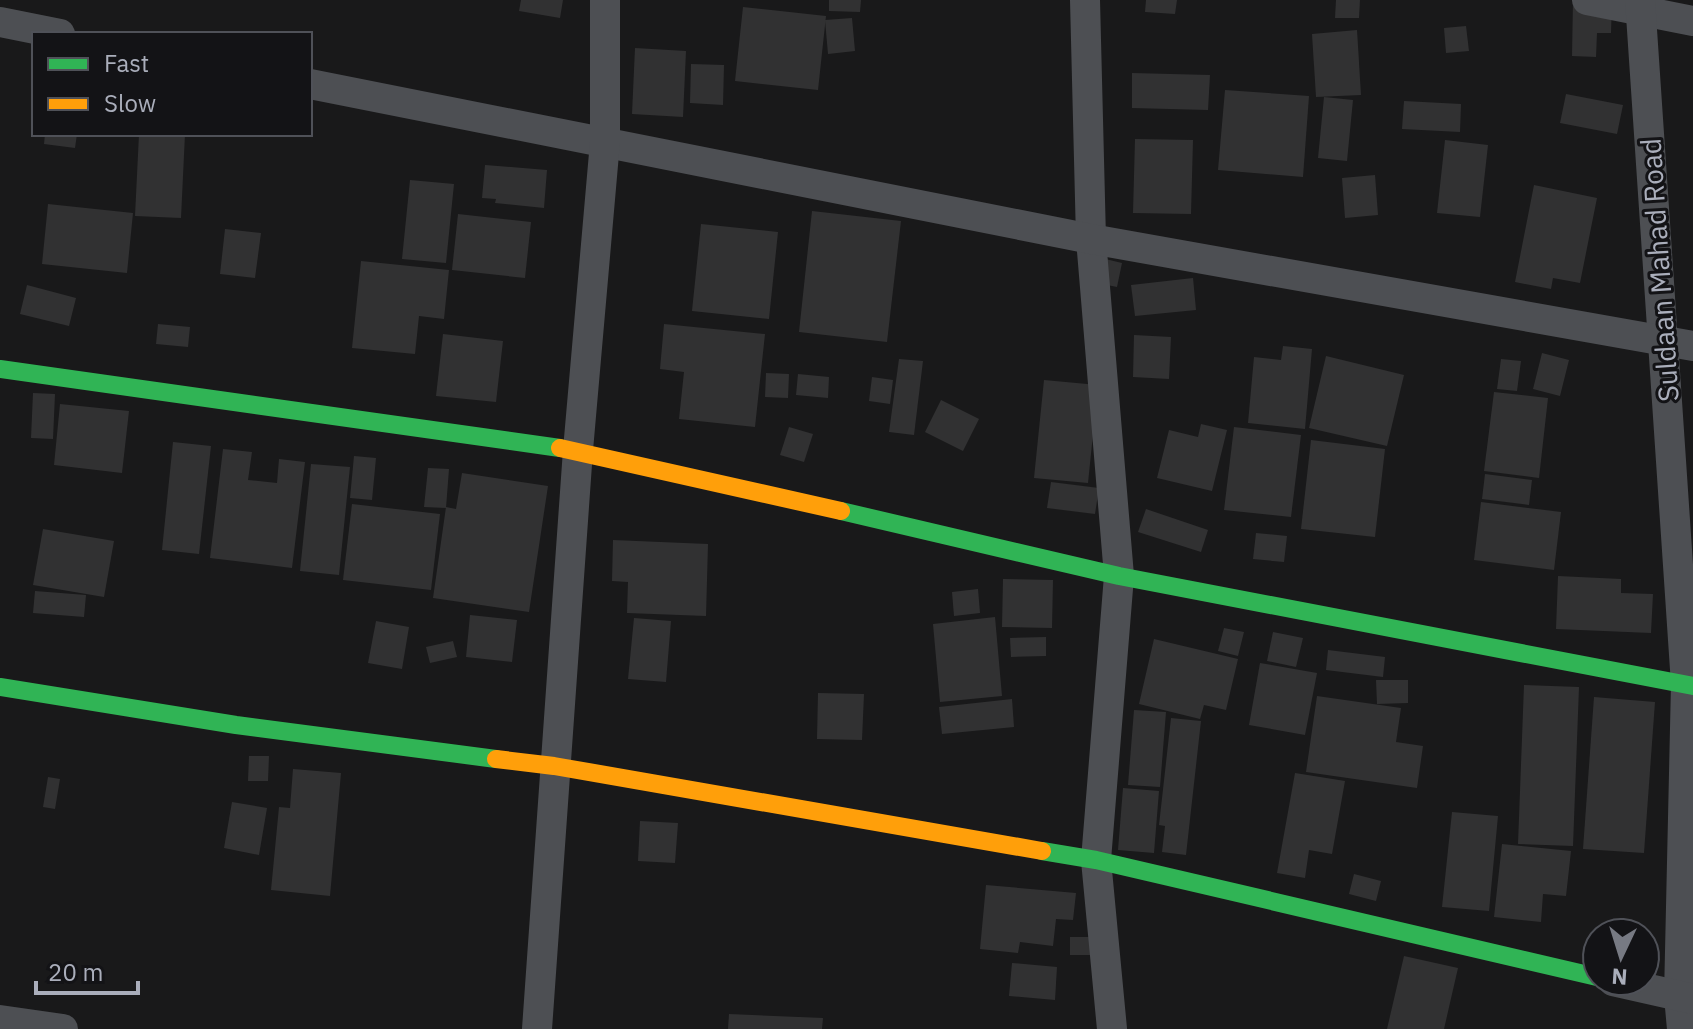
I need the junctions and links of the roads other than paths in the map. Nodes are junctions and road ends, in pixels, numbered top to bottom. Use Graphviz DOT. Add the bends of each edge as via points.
graph roads {
  1 [pos="605,0"];
  2 [pos="1085,0"];
  3 [pos="1587,0"];
  4 [pos="1641,6"];
  5 [pos="1693,21"];
  6 [pos="0,22"];
  7 [pos="50,32"];
  8 [pos="312,84"];
  9 [pos="605,142"];
  10 [pos="1091,239"];
  11 [pos="1664,340"];
  12 [pos="1693,346"];
  13 [pos="0,369"];
  14 [pos="578,450"];
  15 [pos="1119,576"];
  16 [pos="1689,685"];
  17 [pos="0,687"];
  18 [pos="554,766"];
  19 [pos="1096,860"];
  20 [pos="1581,973"];
  21 [pos="1661,992"];
  22 [pos="1686,998"];
  23 [pos="0,1020"];
  24 [pos="63,1029"];
  25 [pos="537,1029"];
  26 [pos="1112,1029"];
  27 [pos="1682,1029"];
  1 -- 9 [label="street"];
  2 -- 10 [label="street"];
  3 -- 4 [label="street"];
  4 -- 5 [label="street"];
  4 -- 11 [label="street, Suldaan Mahad Road"];
  6 -- 7 [label="street"];
  8 -- 9 [label="street"];
  9 -- 10 [label="street"];
  9 -- 14 [label="street"];
  10 -- 11 [label="street"];
  10 -- 15 [label="street"];
  11 -- 12 [label="street"];
  11 -- 16 [label="street, Suldaan Mahad Road"];
  13 -- 14 [label="street"];
  14 -- 15 [label="street"];
  14 -- 18 [label="street"];
  15 -- 16 [label="street"];
  15 -- 19 [label="street"];
  16 -- 22 [label="street, Suldaan Mahad Road"];
  17 -- 18 [label="street" via="236,725"];
  18 -- 19 [label="street"];
  18 -- 25 [label="street"];
  19 -- 20 [label="street"];
  19 -- 26 [label="street"];
  21 -- 22 [label="street"];
  22 -- 27 [label="street, Suldaan Mahad Road"];
  23 -- 24 [label="street"];
}
